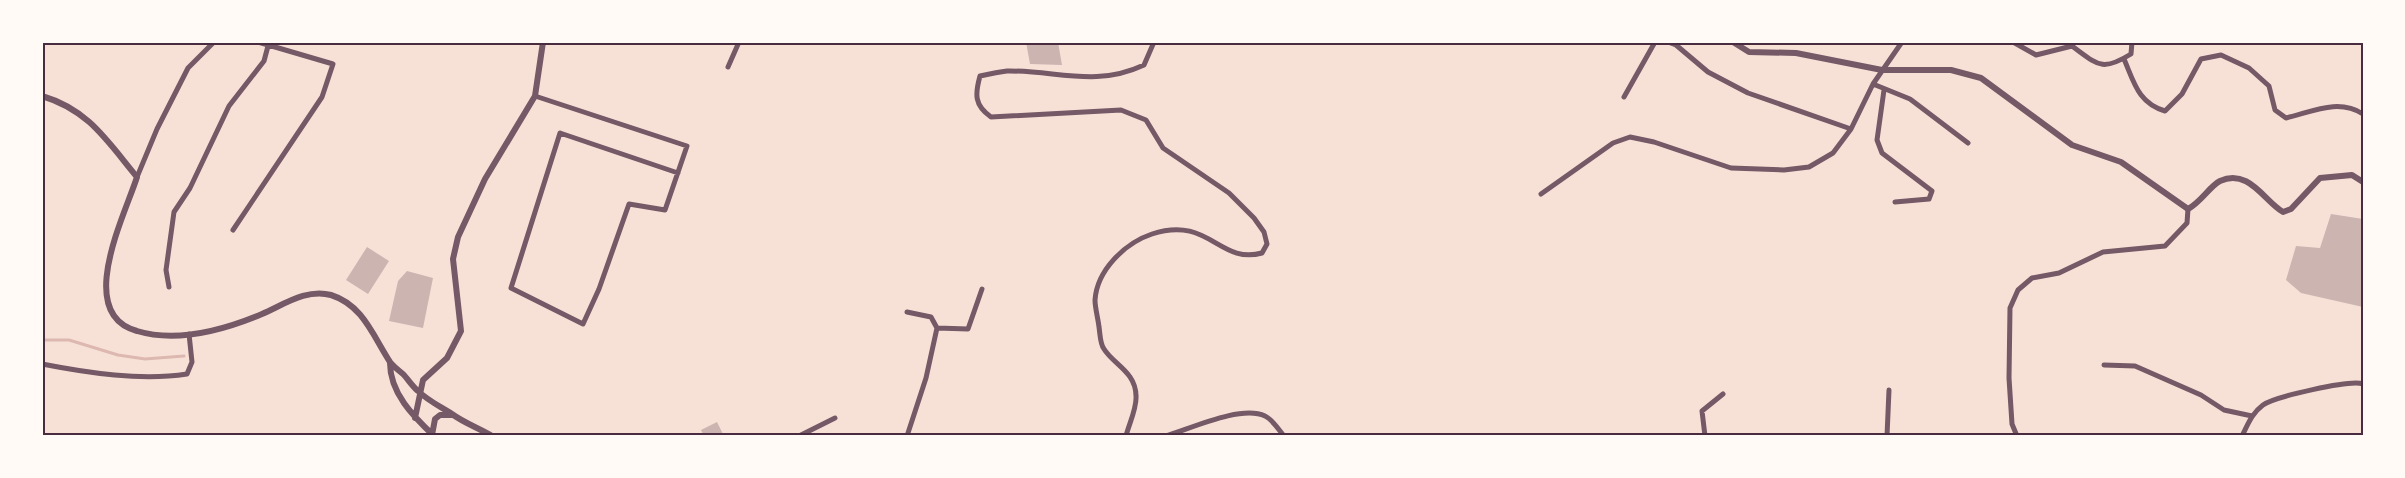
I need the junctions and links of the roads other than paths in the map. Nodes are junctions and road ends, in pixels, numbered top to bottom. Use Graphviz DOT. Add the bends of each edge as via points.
graph roads {
  1 [pos="214,42"];
  2 [pos="258,42"];
  3 [pos="543,42"];
  4 [pos="739,42"];
  5 [pos="1154,42"];
  6 [pos="1654,42"];
  7 [pos="1668,42"];
  8 [pos="1733,42"];
  9 [pos="1902,42"];
  10 [pos="2013,42"];
  11 [pos="2132,42"];
  12 [pos="267,46"];
  13 [pos="2124,58"];
  14 [pos="728,67"];
  15 [pos="1882,70"];
  16 [pos="1873,84"];
  17 [pos="1884,90"];
  18 [pos="42,96"];
  19 [pos="535,96"];
  20 [pos="1624,97"];
  21 [pos="2363,114"];
  22 [pos="1851,129"];
  23 [pos="1968,143"];
  24 [pos="678,173"];
  25 [pos="137,177"];
  26 [pos="2363,182"];
  27 [pos="1541,194"];
  28 [pos="1895,202"];
  29 [pos="2188,209"];
  30 [pos="233,230"];
  31 [pos="170,287"];
  32 [pos="982,289"];
  33 [pos="907,312"];
  34 [pos="937,328"];
  35 [pos="189,334"];
  36 [pos="390,363"];
  37 [pos="42,364"];
  38 [pos="2104,365"];
  39 [pos="2363,384"];
  40 [pos="1889,390"];
  41 [pos="418,392"];
  42 [pos="1723,394"];
  43 [pos="452,415"];
  44 [pos="2252,416"];
  45 [pos="415,418"];
  46 [pos="835,418"];
  47 [pos="433,435"];
  48 [pos="492,436"];
  49 [pos="799,436"];
  50 [pos="907,436"];
  51 [pos="1126,436"];
  52 [pos="1166,436"];
  53 [pos="1284,436"];
  54 [pos="1705,436"];
  55 [pos="1887,436"];
  56 [pos="2017,436"];
  57 [pos="2242,436"];
  1 -- 25 [label="street" via="188,68"];
  2 -- 12 [label="street"];
  3 -- 19 [label="street"];
  4 -- 14 [label="street"];
  5 -- 51 [label="street" via="1144,66 1127,73 1066,77 1008,71 980,76 975,93 981,110 991,117 1121,110 1146,120 1163,148 1229,193 1264,232 1267,244 1262,253 1247,258 1184,228 1152,234 1128,246 1101,277 1095,302 1103,348 1125,368 1137,396"];
  6 -- 20 [label="street"];
  7 -- 22 [label="street" via="1708,72 1748,93"];
  8 -- 15 [label="street" via="1749,52 1796,53"];
  9 -- 15 [label="street"];
  10 -- 13 [label="street" via="2036,56 2072,46 2095,63 2112,65"];
  11 -- 13 [label="street" via="2131,54"];
  12 -- 30 [label="street" via="333,64 322,97"];
  12 -- 31 [label="street" via="264,61 229,106 190,188 174,212 166,270"];
  13 -- 21 [label="street" via="2140,95 2150,107 2164,111 2182,94 2201,59 2221,55 2249,68 2269,86 2275,110 2286,118 2329,105"];
  15 -- 16 [label="street"];
  15 -- 29 [label="street" via="1951,70 1981,78 2072,145 2121,162"];
  16 -- 17 [label="street"];
  16 -- 22 [label="street"];
  17 -- 23 [label="street" via="1910,99"];
  17 -- 28 [label="street" via="1877,140 1882,153 1932,191 1929,200"];
  18 -- 25 [label="street" via="83,115"];
  19 -- 24 [label="street" via="687,146"];
  19 -- 41 [label="street" via="485,179 458,237 453,259 461,331 453,350 423,380"];
  22 -- 27 [label="street" via="1833,153 1809,167 1784,170 1731,168 1630,137 1613,142"];
  24 -- 24 [label="street" via="665,210 629,204 583,324 511,288 560,133"];
  25 -- 35 [label="street" via="108,265 107,297 118,320 133,330 161,336"];
  26 -- 29 [label="street" via="2352,175 2320,178 2291,209 2283,212 2270,205 2257,187 2237,179 2219,182"];
  29 -- 56 [label="street" via="2187,223 2164,246 2103,252 2059,273 2032,278 2018,290 2010,308 2009,378 2012,424"];
  32 -- 34 [label="street" via="968,329"];
  33 -- 34 [label="street" via="931,317"];
  34 -- 50 [label="street"];
  35 -- 36 [label="street" via="219,328 318,293 343,300 360,315"];
  35 -- 37 [label="street" via="192,362 187,374 75,370"];
  36 -- 41 [label="street"];
  36 -- 45 [label="street" via="393,385"];
  38 -- 44 [label="street" via="2135,366 2224,410"];
  39 -- 44 [label="street" via="2328,386 2264,404"];
  40 -- 55 [label="street"];
  41 -- 43 [label="street"];
  41 -- 45 [label="street"];
  42 -- 54 [label="street" via="1702,411"];
  43 -- 47 [label="street" via="435,419"];
  43 -- 48 [label="street"];
  44 -- 57 [label="street"];
  45 -- 47 [label="street"];
  46 -- 49 [label="street"];
  52 -- 53 [label="street" via="1235,412 1252,412 1268,417"];
}
